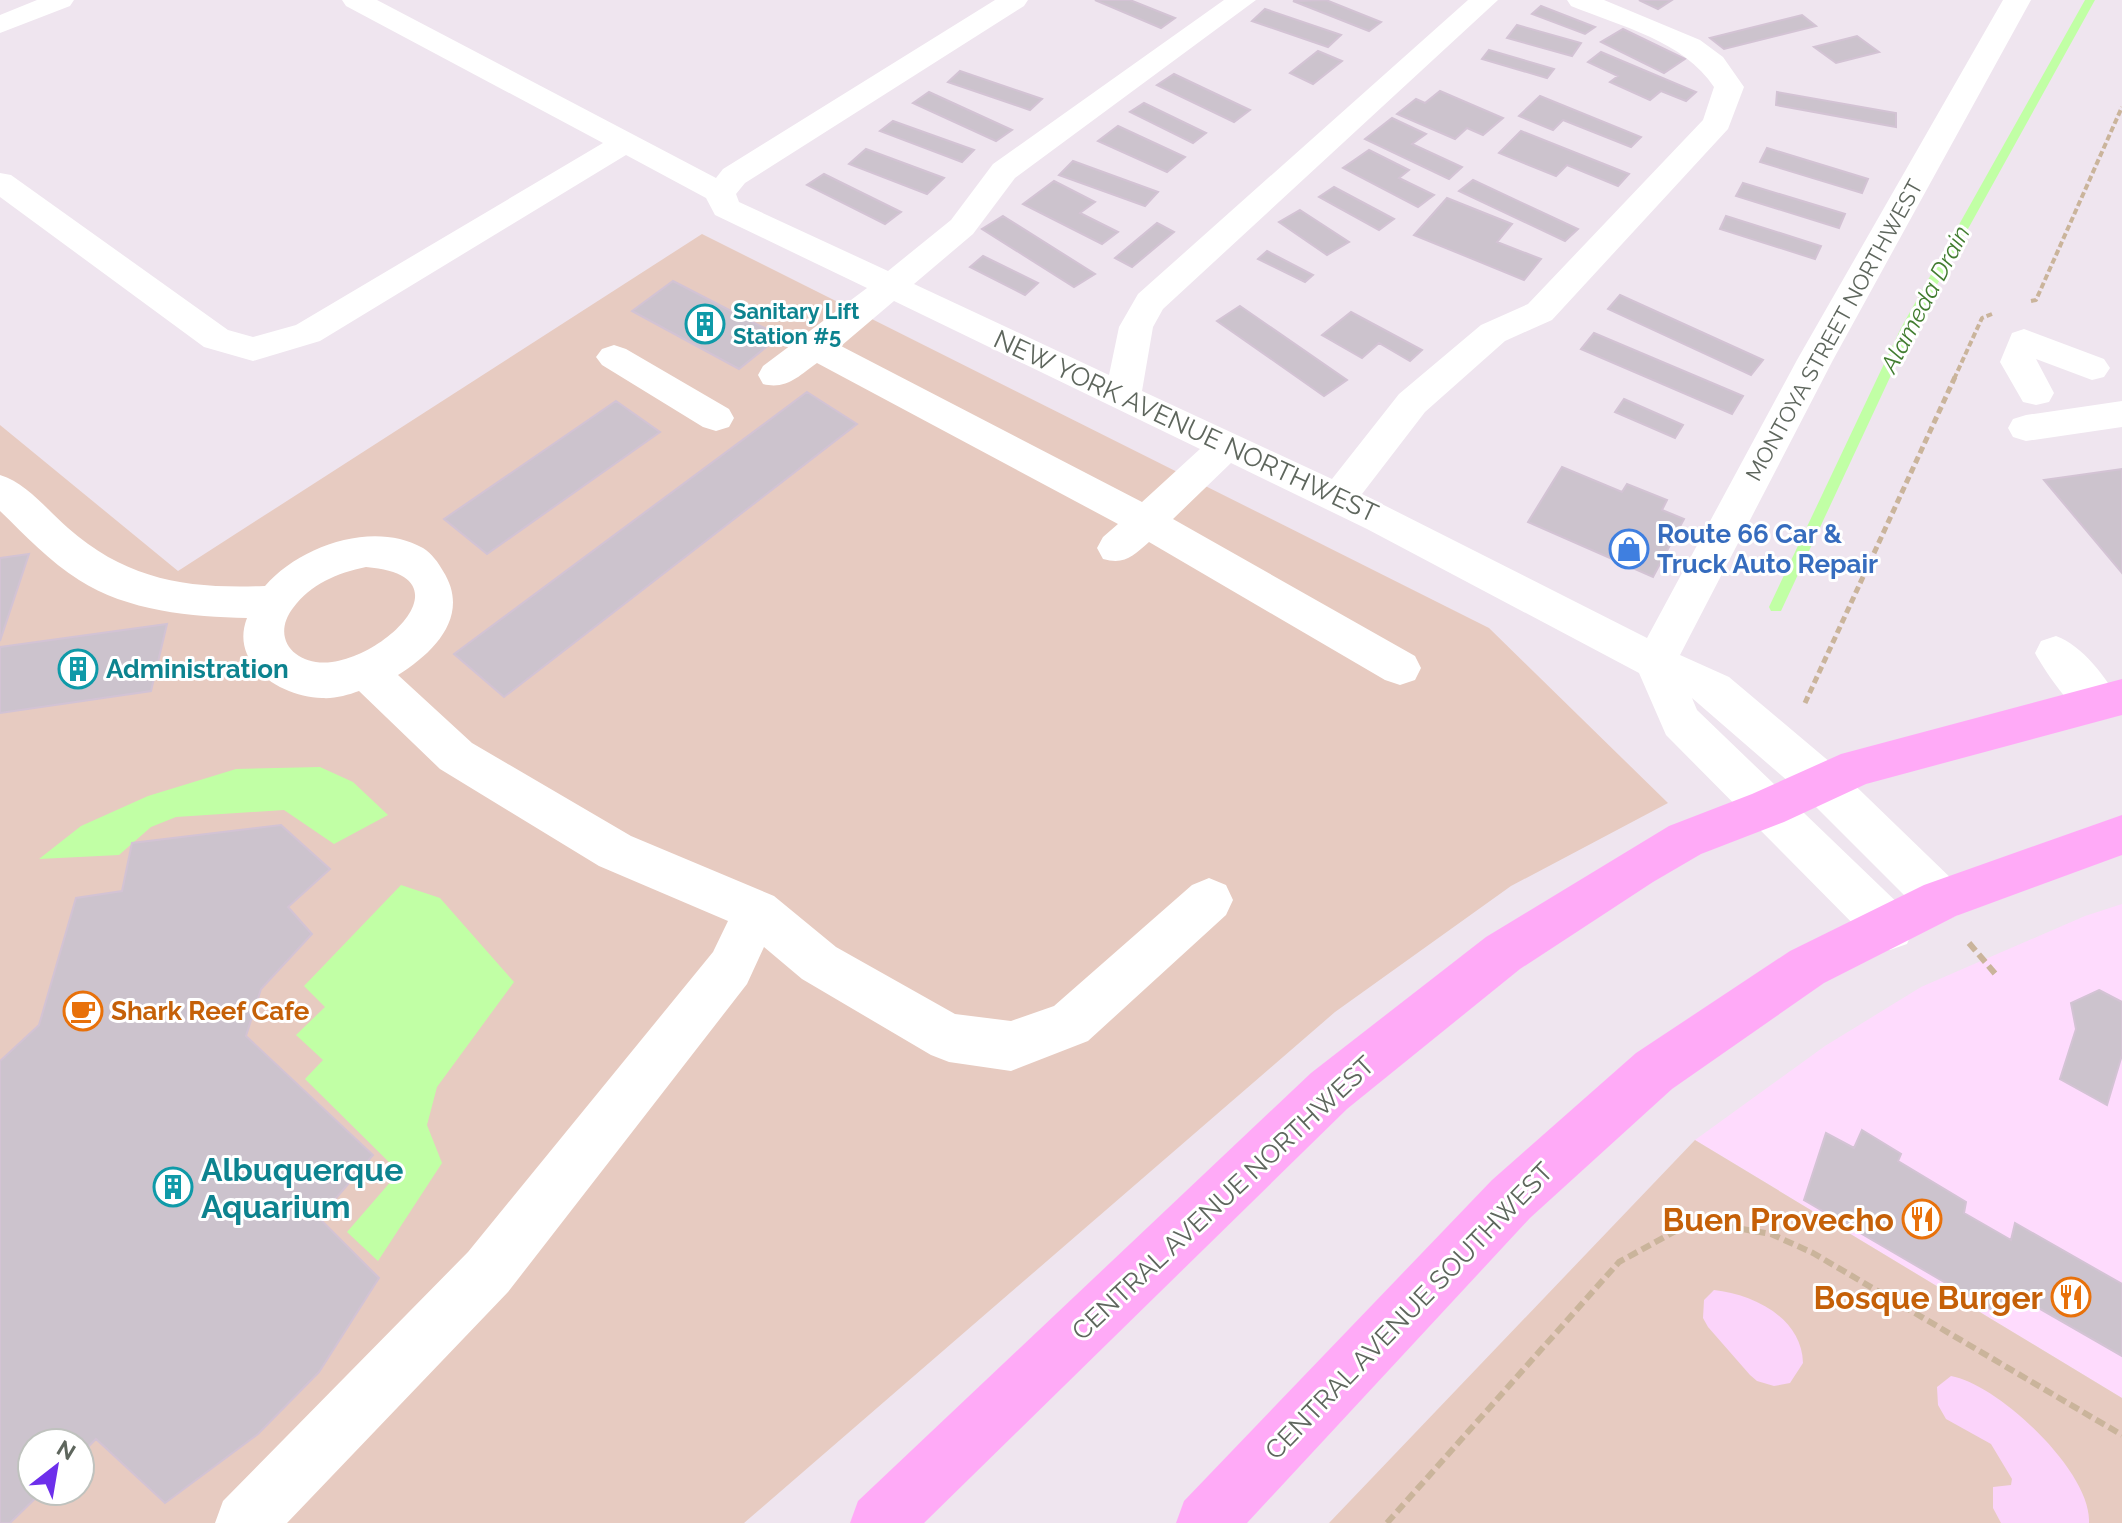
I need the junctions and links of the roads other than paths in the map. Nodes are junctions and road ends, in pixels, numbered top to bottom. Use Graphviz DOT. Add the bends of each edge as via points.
graph roads {
  1 [pos="60,0"];
  2 [pos="356,0"];
  3 [pos="1014,0"];
  4 [pos="1242,0"];
  5 [pos="1484,0"];
  6 [pos="1581,0"];
  7 [pos="2017,0"];
  8 [pos="0,25"];
  9 [pos="625,143"];
  10 [pos="0,182"];
  11 [pos="720,193"];
  12 [pos="890,286"];
  13 [pos="815,347"];
  14 [pos="614,357"];
  15 [pos="2092,368"];
  16 [pos="776,375"];
  17 [pos="2036,393"];
  18 [pos="1123,397"];
  19 [pos="915,398"];
  20 [pos="2122,414"];
  21 [pos="716,418"];
  22 [pos="884,422"];
  23 [pos="2026,428"];
  24 [pos="1226,446"];
  25 [pos="0,489"];
  26 [pos="1338,498"];
  27 [pos="1143,520"];
  28 [pos="1117,548"];
  29 [pos="275,601"];
  30 [pos="2056,653"];
  31 [pos="1655,662"];
  32 [pos="1400,668"];
  33 [pos="368,673"];
  34 [pos="2110,700"];
  35 [pos="1821,782"];
  36 [pos="1768,808"];
  37 [pos="2120,838"];
  38 [pos="1209,900"];
  39 [pos="1941,900"];
  40 [pos="757,911"];
  41 [pos="1890,928"];
  42 [pos="245,1523"];
  43 [pos="880,1523"];
  44 [pos="1206,1523"];
  1 -- 8 [label="street"];
  2 -- 9 [label="street, NEW YORK AVENUE NORTHWEST"];
  3 -- 11 [label="street" via="734,176"];
  4 -- 12 [label="street" via="1004,171 962,227"];
  5 -- 18 [label="street" via="1150,302 1136,327"];
  6 -- 26 [label="street" via="1690,46 1713,63 1729,87 1717,123 1540,312 1493,333 1412,403"];
  7 -- 31 [label="street, MONTOYA STREET NORTHWEST" via="1815,360"];
  9 -- 10 [label="street" via="308,333 253,349 216,339"];
  9 -- 11 [label="street, NEW YORK AVENUE NORTHWEST"];
  11 -- 12 [label="street, NEW YORK AVENUE NORTHWEST" via="726,208"];
  12 -- 13 [label="street"];
  12 -- 18 [label="street, NEW YORK AVENUE NORTHWEST"];
  13 -- 16 [label="street"];
  13 -- 19 [label="street"];
  14 -- 21 [label="street"];
  15 -- 17 [label="street" via="2024,341 2018,362"];
  18 -- 24 [label="street, NEW YORK AVENUE NORTHWEST"];
  19 -- 22 [label="street"];
  19 -- 27 [label="street"];
  20 -- 23 [label="street"];
  24 -- 26 [label="street, NEW YORK AVENUE NORTHWEST"];
  24 -- 27 [label="street"];
  25 -- 29 [label="street" via="96,572 156,593 240,604"];
  26 -- 31 [label="street, NEW YORK AVENUE NORTHWEST"];
  27 -- 28 [label="street"];
  27 -- 32 [label="street"];
  29 -- 33 [label="street" via="262,637 278,667 302,679 337,681"];
  29 -- 33 [label="street" via="302,575 337,557 366,552 414,562 429,577 434,595 430,617 411,646"];
  30 -- 34 [label="street"];
  31 -- 35 [label="street, NEW YORK AVENUE NORTHWEST" via="1714,689"];
  31 -- 36 [label="street" via="1681,722"];
  33 -- 40 [label="street" via="456,756 615,851"];
  34 -- 35 [label="main road, CENTRAL AVENUE NORTHWEST" via="1857,767"];
  35 -- 36 [label="main road, CENTRAL AVENUE NORTHWEST"];
  35 -- 39 [label="street, NEW YORK AVENUE NORTHWEST"];
  36 -- 41 [label="street"];
  36 -- 43 [label="main road, CENTRAL AVENUE NORTHWEST" via="1685,840 1637,867 1503,953 1354,1071"];
  37 -- 39 [label="main road, CENTRAL AVENUE SOUTHWEST"];
  38 -- 40 [label="street" via="1070,1024 1011,1046 949,1038 819,963"];
  39 -- 41 [label="main road, CENTRAL AVENUE SOUTHWEST"];
  40 -- 42 [label="street" via="730,968 488,1272"];
  41 -- 44 [label="main road, CENTRAL AVENUE SOUTHWEST" via="1807,967 1654,1071 1511,1199"];
}
